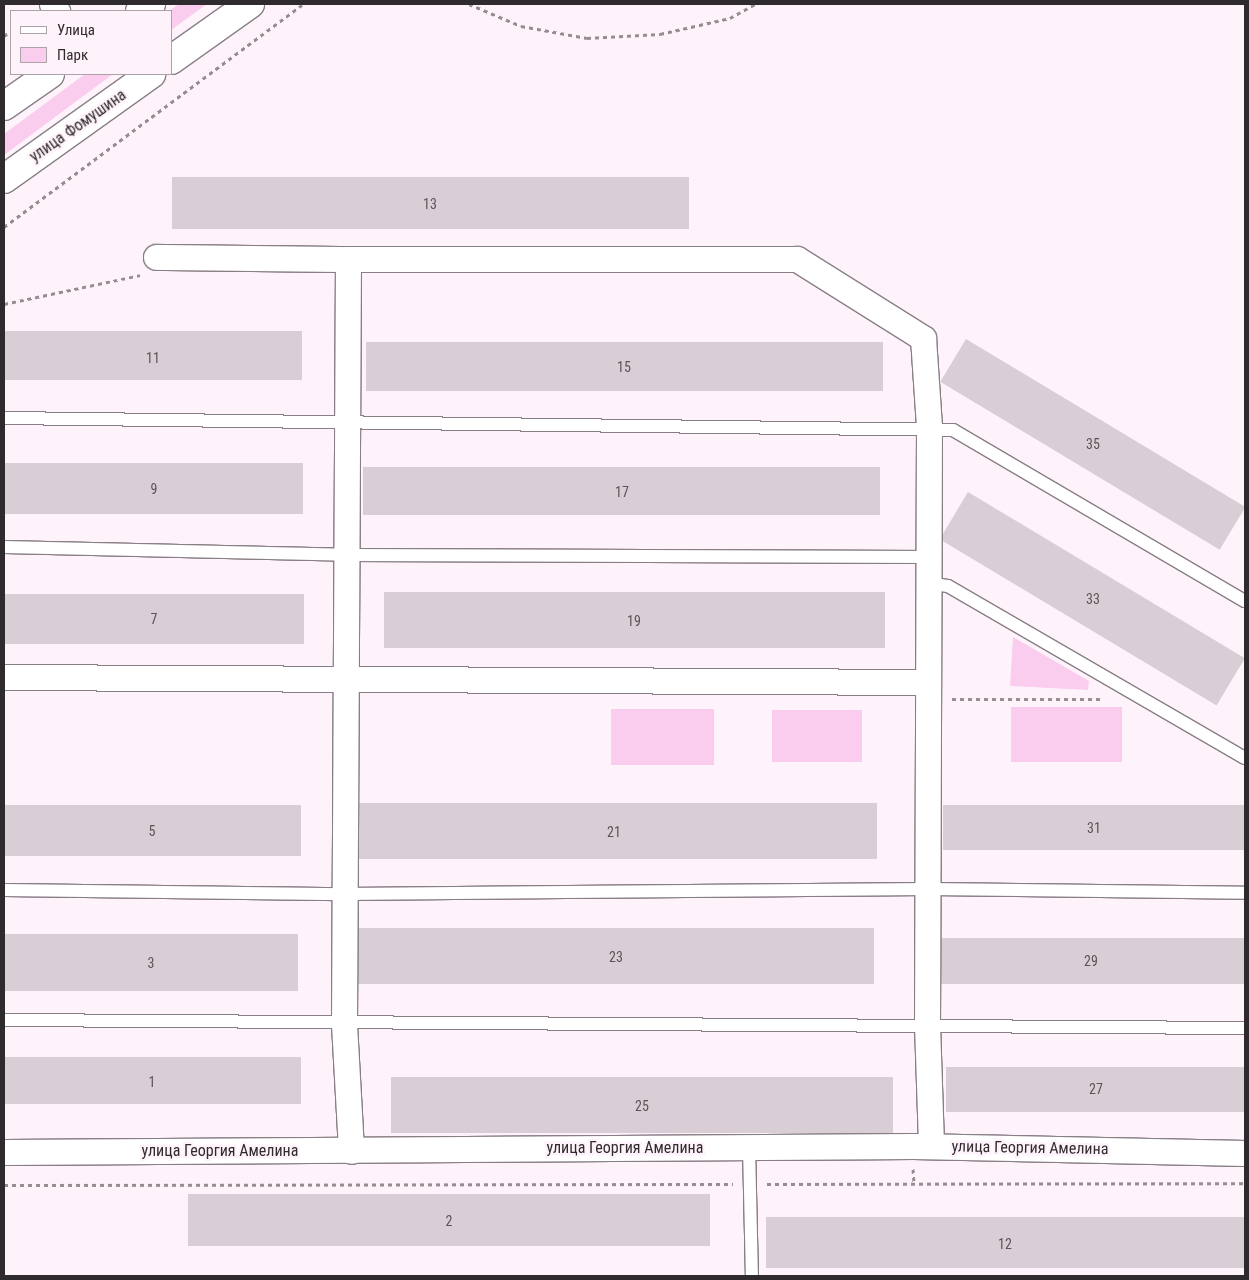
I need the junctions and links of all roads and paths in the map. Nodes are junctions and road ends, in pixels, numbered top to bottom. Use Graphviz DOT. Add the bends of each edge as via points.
graph roads {
  1 [pos="250,4"];
  2 [pos="303,4"];
  3 [pos="470,4"];
  4 [pos="755,4"];
  5 [pos="172,59"];
  6 [pos="49,75"];
  7 [pos="150,75"];
  8 [pos="4,106"];
  9 [pos="4,179"];
  10 [pos="4,227"];
  11 [pos="161,257"];
  12 [pos="348,259"];
  13 [pos="4,304"];
  14 [pos="4,418"];
  15 [pos="346,421"];
  16 [pos="929,427"];
  17 [pos="4,547"];
  18 [pos="346,555"];
  19 [pos="926,557"];
  20 [pos="926,582"];
  21 [pos="1245,601"];
  22 [pos="4,677"];
  23 [pos="345,677"];
  24 [pos="926,691"];
  25 [pos="1133,693"];
  26 [pos="1245,758"];
  27 [pos="928,889"];
  28 [pos="4,890"];
  29 [pos="1245,893"];
  30 [pos="346,894"];
  31 [pos="4,1020"];
  32 [pos="344,1024"];
  33 [pos="927,1024"];
  34 [pos="1245,1028"];
  35 [pos="931,1146"];
  36 [pos="749,1148"];
  37 [pos="351,1151"];
  38 [pos="4,1152"];
  39 [pos="1245,1152"];
  40 [pos="1245,1183"];
  41 [pos="750,1184"];
  42 [pos="4,1185"];
  43 [pos="752,1276"];
  1 -- 5 [label="main road"];
  2 -- 10 [label="path"];
  3 -- 4 [label="path" via="521,26 587,38 660,34 730,18"];
  6 -- 8 [label="main road"];
  7 -- 9 [label="main road, улица Фомушина"];
  11 -- 12 [label="street"];
  11 -- 13 [label="path" via="164,270"];
  12 -- 15 [label="street"];
  12 -- 16 [label="street" via="797,259 923,338"];
  14 -- 15 [label="lane"];
  15 -- 16 [label="lane"];
  15 -- 18 [label="street"];
  16 -- 19 [label="street"];
  16 -- 21 [label="lane" via="953,430"];
  17 -- 18 [label="lane"];
  18 -- 19 [label="lane"];
  18 -- 23 [label="street"];
  19 -- 20 [label="street"];
  20 -- 24 [label="street"];
  20 -- 25 [label="lane" via="948,586"];
  22 -- 23 [label="street"];
  23 -- 24 [label="street"];
  23 -- 30 [label="street"];
  24 -- 25 [label="path" via="1117,699"];
  24 -- 27 [label="street"];
  25 -- 26 [label="lane"];
  27 -- 29 [label="lane"];
  27 -- 30 [label="lane"];
  27 -- 33 [label="street"];
  28 -- 30 [label="lane"];
  30 -- 32 [label="street"];
  31 -- 32 [label="lane"];
  32 -- 33 [label="lane"];
  32 -- 37 [label="street"];
  33 -- 34 [label="lane"];
  33 -- 35 [label="street"];
  35 -- 36 [label="street, улица Георгия Амелина"];
  35 -- 39 [label="street, улица Георгия Амелина"];
  36 -- 37 [label="street, улица Георгия Амелина"];
  36 -- 41 [label="lane"];
  37 -- 38 [label="street, улица Георгия Амелина"];
  40 -- 41 [label="path"];
  41 -- 42 [label="path"];
  41 -- 43 [label="lane"];
}
